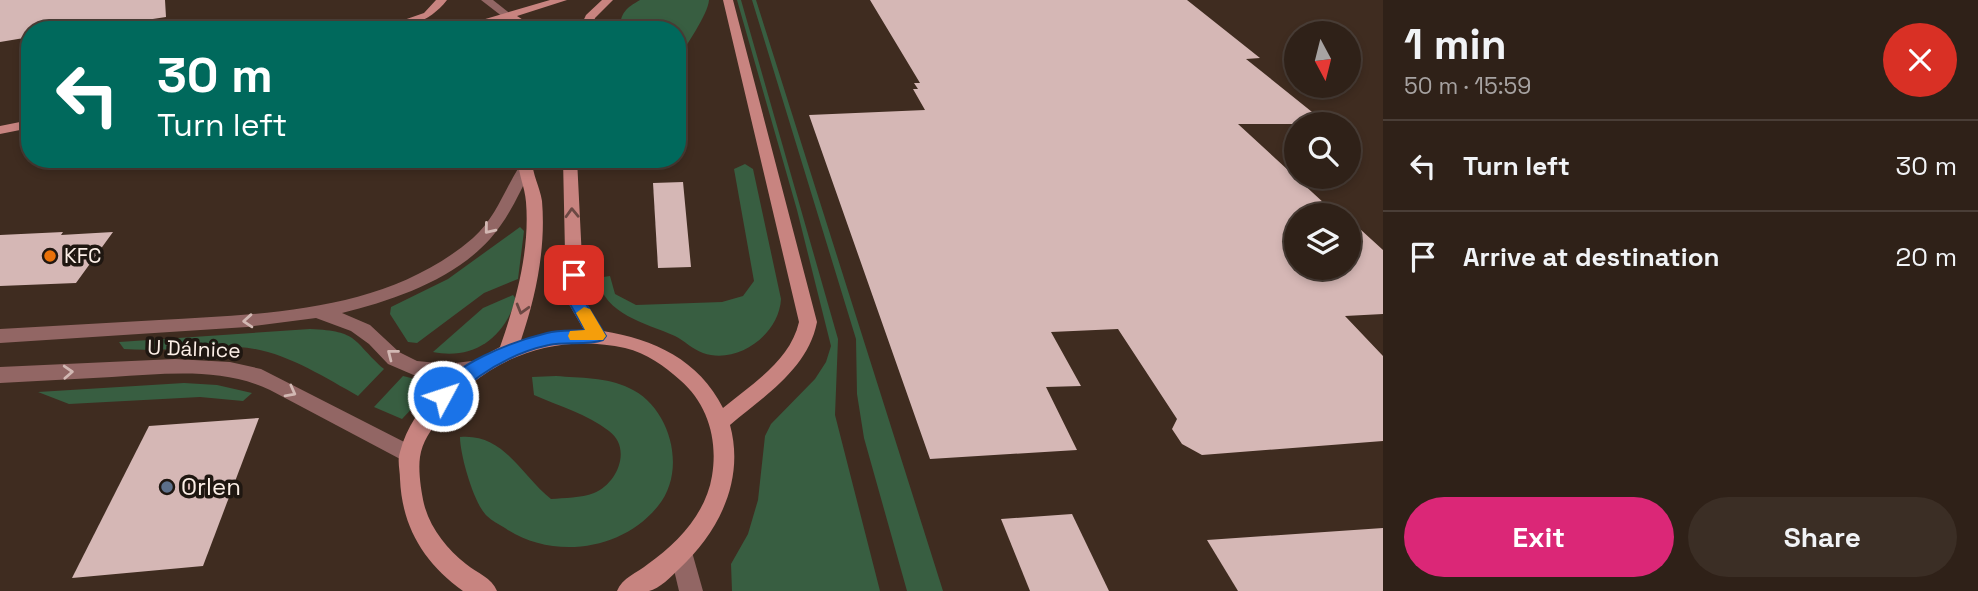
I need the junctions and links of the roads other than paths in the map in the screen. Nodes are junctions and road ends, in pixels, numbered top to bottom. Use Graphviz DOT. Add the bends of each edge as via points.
graph roads {
  1 [pos="442,0"];
  2 [pos="486,0"];
  3 [pos="562,0"];
  4 [pos="608,0"];
  5 [pos="728,0"];
  6 [pos="508,15"];
  7 [pos="409,21"];
  8 [pos="486,21"];
  9 [pos="507,21"];
  10 [pos="518,21"];
  11 [pos="588,21"];
  12 [pos="21,126"];
  13 [pos="0,130"];
  14 [pos="522,168"];
  15 [pos="525,168"];
  16 [pos="570,168"];
  17 [pos="315,313"];
  18 [pos="0,336"];
  19 [pos="597,336"];
  20 [pos="508,352"];
  21 [pos="480,367"];
  22 [pos="0,375"];
  23 [pos="720,422"];
  24 [pos="409,454"];
  25 [pos="682,553"];
  26 [pos="485,591"];
  27 [pos="629,591"];
  28 [pos="691,591"];
  1 -- 7 [label="street" via="428,15"];
  2 -- 6 [label="street"];
  3 -- 6 [label="street"];
  4 -- 11 [label="street"];
  5 -- 23 [label="street" via="808,322 795,354"];
  6 -- 8 [label="street"];
  6 -- 9 [label="street"];
  6 -- 10 [label="street"];
  12 -- 13 [label="street"];
  14 -- 17 [label="street, U Dálnice, one-way" via="497,219 480,240 450,263 380,296"];
  15 -- 20 [label="street, one-way" via="534,200 528,286"];
  19 -- 16 [label="street, one-way" via="575,299"];
  17 -- 18 [label="street, U Dálnice, one-way"];
  21 -- 17 [label="street, U Dálnice, one-way" via="424,370 393,358 350,321"];
  19 -- 20 [label="street" via="550,338"];
  19 -- 23 [label="street" via="638,344 673,362 701,388"];
  20 -- 21 [label="street"];
  21 -- 24 [label="street" via="443,396"];
  22 -- 24 [label="street, U Dálnice, one-way" via="175,366 230,369 277,385"];
  23 -- 25 [label="street" via="725,465 719,492"];
  24 -- 26 [label="street" via="416,518 452,570"];
  25 -- 27 [label="street"];
  25 -- 28 [label="street"];
}
